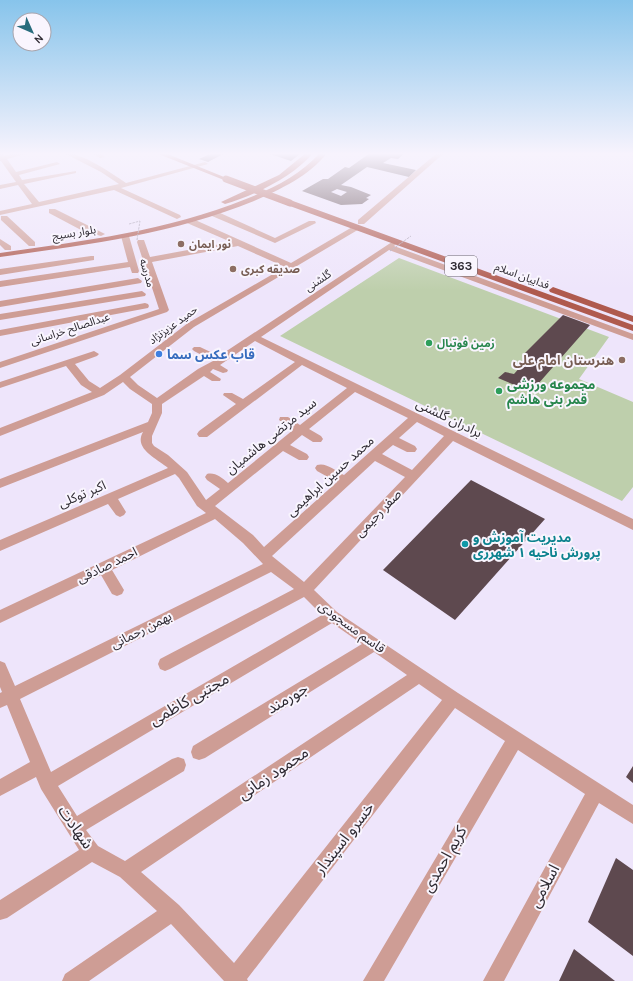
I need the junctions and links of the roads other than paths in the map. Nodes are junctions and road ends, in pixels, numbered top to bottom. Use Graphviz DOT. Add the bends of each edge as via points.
graph roads {
  1 [pos="32,199"];
  2 [pos="65,199"];
  3 [pos="137,199"];
  4 [pos="230,199"];
  5 [pos="254,199"];
  6 [pos="278,199"];
  7 [pos="297,199"];
  8 [pos="389,199"];
  9 [pos="37,205"];
  10 [pos="52,211"];
  11 [pos="215,214"];
  12 [pos="2,216"];
  13 [pos="177,217"];
  14 [pos="190,221"];
  15 [pos="312,223"];
  16 [pos="359,225"];
  17 [pos="101,234"];
  18 [pos="125,236"];
  19 [pos="0,241"];
  20 [pos="139,241"];
  21 [pos="239,243"];
  22 [pos="32,244"];
  23 [pos="391,247"];
  24 [pos="4,248"];
  25 [pos="0,255"];
  26 [pos="91,258"];
  27 [pos="147,260"];
  28 [pos="133,264"];
  29 [pos="290,266"];
  30 [pos="0,272"];
  31 [pos="138,281"];
  32 [pos="0,284"];
  33 [pos="142,294"];
  34 [pos="0,304"];
  35 [pos="145,306"];
  36 [pos="87,316"];
  37 [pos="148,316"];
  38 [pos="0,317"];
  39 [pos="633,319"];
  40 [pos="633,328"];
  41 [pos="0,333"];
  42 [pos="94,334"];
  43 [pos="253,337"];
  44 [pos="633,337"];
  45 [pos="197,349"];
  46 [pos="94,354"];
  47 [pos="302,361"];
  48 [pos="68,362"];
  49 [pos="215,362"];
  50 [pos="0,365"];
  51 [pos="223,370"];
  52 [pos="202,371"];
  53 [pos="124,377"];
  54 [pos="216,379"];
  55 [pos="0,385"];
  56 [pos="354,387"];
  57 [pos="100,393"];
  58 [pos="228,395"];
  59 [pos="157,403"];
  60 [pos="244,404"];
  61 [pos="416,418"];
  62 [pos="284,420"];
  63 [pos="153,424"];
  64 [pos="301,430"];
  65 [pos="0,432"];
  66 [pos="204,434"];
  67 [pos="452,435"];
  68 [pos="318,439"];
  69 [pos="391,439"];
  70 [pos="282,445"];
  71 [pos="411,449"];
  72 [pos="374,455"];
  73 [pos="303,457"];
  74 [pos="321,468"];
  75 [pos="176,469"];
  76 [pos="414,476"];
  77 [pos="211,477"];
  78 [pos="345,481"];
  79 [pos="5,482"];
  80 [pos="229,489"];
  81 [pos="16,491"];
  82 [pos="111,498"];
  83 [pos="210,510"];
  84 [pos="120,512"];
  85 [pos="633,525"];
  86 [pos="0,546"];
  87 [pos="267,560"];
  88 [pos="103,567"];
  89 [pos="117,590"];
  90 [pos="305,590"];
  91 [pos="0,616"];
  92 [pos="332,616"];
  93 [pos="375,644"];
  94 [pos="165,664"];
  95 [pos="0,668"];
  96 [pos="420,675"];
  97 [pos="6,698"];
  98 [pos="453,698"];
  99 [pos="516,738"];
  100 [pos="199,752"];
  101 [pos="178,765"];
  102 [pos="39,766"];
  103 [pos="47,783"];
  104 [pos="0,788"];
  105 [pos="596,791"];
  106 [pos="633,815"];
  107 [pos="74,827"];
  108 [pos="92,852"];
  109 [pos="126,871"];
  110 [pos="0,911"];
  111 [pos="172,912"];
  112 [pos="237,979"];
  113 [pos="72,981"];
  114 [pos="373,981"];
  115 [pos="493,981"];
  1 -- 9 [label="street"];
  2 -- 9 [label="street"];
  3 -- 13 [label="street"];
  4 -- 13 [label="main road, بلوار بسیج"];
  5 -- 11 [label="main road, بلوار بسیج"];
  6 -- 16 [label="main road, فداییان اسلام / 363, bridge"];
  7 -- 16 [label="main road, فداییان اسلام / 363"];
  8 -- 16 [label="street, حمید عزیزنژاد"];
  9 -- 12 [label="street"];
  10 -- 17 [label="street"];
  11 -- 14 [label="main road, بلوار بسیج"];
  11 -- 15 [label="street" via="275,241"];
  12 -- 22 [label="street"];
  13 -- 17 [label="main road, بلوار بسیج"];
  14 -- 18 [label="main road, بلوار بسیج"];
  14 -- 21 [label="street"];
  16 -- 23 [label="main road, فداییان اسلام / 363"];
  16 -- 29 [label="street, حمید عزیزنژاد"];
  16 -- 39 [label="main road, فداییان اسلام / 363"];
  17 -- 22 [label="main road, بلوار بسیج"];
  18 -- 25 [label="main road, بلوار بسیج"];
  18 -- 28 [label="street, مدرسه"];
  19 -- 24 [label="street"];
  20 -- 27 [label="street"];
  21 -- 27 [label="street"];
  21 -- 29 [label="street"];
  22 -- 24 [label="main road, بلوار بسیج"];
  23 -- 40 [label="main road, فداییان اسلام / 363"];
  23 -- 43 [label="street, گلشنی"];
  23 -- 44 [label="street"];
  26 -- 30 [label="street"];
  27 -- 37 [label="street, عبدالصالح خراسانی" via="164,310"];
  28 -- 31 [label="street, مدرسه"];
  28 -- 32 [label="street"];
  29 -- 53 [label="street, حمید عزیزنژاد" via="191,326"];
  31 -- 33 [label="street, مدرسه"];
  31 -- 34 [label="street"];
  33 -- 35 [label="street, مدرسه"];
  33 -- 38 [label="street"];
  35 -- 36 [label="street"];
  35 -- 37 [label="street, مدرسه"];
  36 -- 41 [label="street"];
  36 -- 42 [label="street"];
  37 -- 42 [label="street, عبدالصالح خراسانی"];
  42 -- 50 [label="street, عبدالصالح خراسانی"];
  43 -- 47 [label="street, برادران گلشنی"];
  43 -- 49 [label="street, گلشنی"];
  45 -- 49 [label="street"];
  46 -- 48 [label="street"];
  47 -- 56 [label="street, برادران گلشنی"];
  47 -- 60 [label="street"];
  48 -- 55 [label="street"];
  48 -- 57 [label="street" via="85,383"];
  49 -- 51 [label="street"];
  49 -- 52 [label="street, گلشنی"];
  52 -- 54 [label="street"];
  52 -- 59 [label="street, گلشنی"];
  53 -- 57 [label="street, حمید عزیزنژاد"];
  53 -- 59 [label="street"];
  56 -- 61 [label="street, برادران گلشنی"];
  56 -- 64 [label="street, سید مرتضی هاشمیان"];
  57 -- 65 [label="street, حمید عزیزنژاد"];
  58 -- 60 [label="street"];
  59 -- 63 [label="street, قاسم مسجودی"];
  60 -- 66 [label="street"];
  61 -- 67 [label="street, برادران گلشنی"];
  61 -- 69 [label="street, محمد حسین ابراهیمی"];
  62 -- 64 [label="street"];
  63 -- 75 [label="street, قاسم مسجودی" via="146,436 146,443"];
  63 -- 79 [label="street"];
  64 -- 68 [label="street"];
  64 -- 70 [label="street, سید مرتضی هاشمیان"];
  67 -- 76 [label="street, صفر رحیمی"];
  67 -- 85 [label="street, برادران گلشنی"];
  69 -- 71 [label="street"];
  69 -- 72 [label="street, محمد حسین ابراهیمی"];
  70 -- 73 [label="street"];
  70 -- 80 [label="street, سید مرتضی هاشمیان"];
  72 -- 76 [label="street"];
  72 -- 78 [label="street, محمد حسین ابراهیمی"];
  74 -- 78 [label="street"];
  75 -- 82 [label="street, اکبر توکلی"];
  75 -- 83 [label="street, قاسم مسجودی" via="183,475 196,497"];
  76 -- 90 [label="street, صفر رحیمی"];
  77 -- 80 [label="street"];
  78 -- 87 [label="street, محمد حسین ابراهیمی"];
  79 -- 81 [label="street"];
  80 -- 83 [label="street, سید مرتضی هاشمیان"];
  82 -- 84 [label="street"];
  82 -- 86 [label="street, اکبر توکلی"];
  83 -- 87 [label="street, قاسم مسجودی" via="248,539"];
  83 -- 88 [label="street, احمد صادقی"];
  87 -- 90 [label="street, قاسم مسجودی"];
  87 -- 97 [label="street, بهمن رحمانی"];
  88 -- 89 [label="street"];
  88 -- 91 [label="street, احمد صادقی"];
  90 -- 92 [label="street, قاسم مسجودی"];
  90 -- 94 [label="street, صفر رحیمی"];
  92 -- 93 [label="street, قاسم مسجودی"];
  92 -- 103 [label="street, مجتبی کاظمی"];
  93 -- 96 [label="street, قاسم مسجودی"];
  93 -- 100 [label="street, جورمند"];
  95 -- 97 [label="street, شهادت"];
  96 -- 98 [label="street, قاسم مسجودی"];
  96 -- 109 [label="street, محمود زمانی"];
  97 -- 102 [label="street, شهادت"];
  98 -- 99 [label="street, قاسم مسجودی"];
  98 -- 112 [label="street, خسرو اسپندار"];
  99 -- 105 [label="street, قاسم مسجودی"];
  99 -- 114 [label="street, کریم احمدی"];
  101 -- 107 [label="street"];
  102 -- 103 [label="street, شهادت"];
  102 -- 104 [label="street"];
  103 -- 107 [label="street, شهادت"];
  105 -- 106 [label="street, قاسم مسجودی"];
  105 -- 115 [label="street, اسلامی"];
  107 -- 108 [label="street, شهادت"];
  108 -- 109 [label="street, شهادت"];
  108 -- 110 [label="street"];
  109 -- 111 [label="street, شهادت"];
  111 -- 112 [label="street, شهادت"];
  111 -- 113 [label="street"];
}
